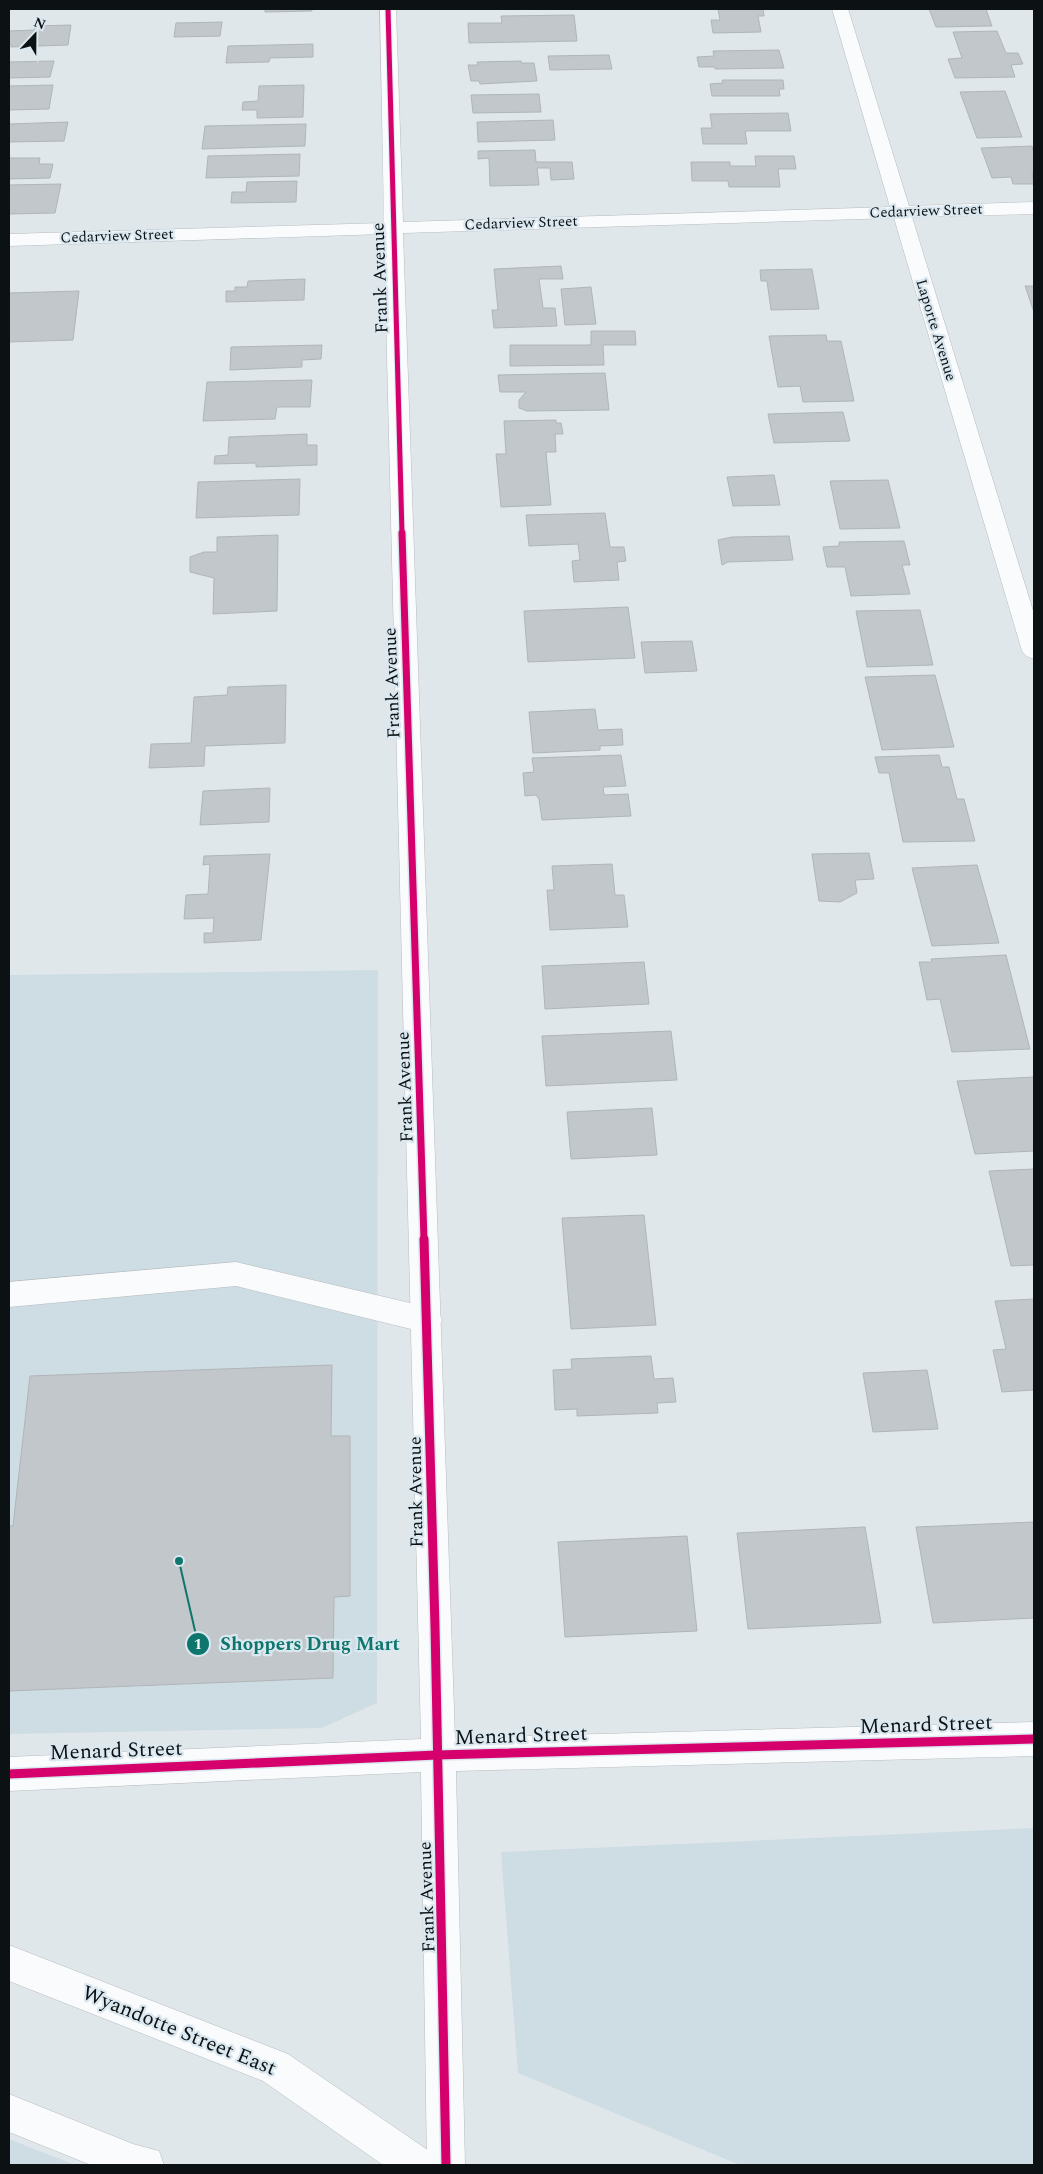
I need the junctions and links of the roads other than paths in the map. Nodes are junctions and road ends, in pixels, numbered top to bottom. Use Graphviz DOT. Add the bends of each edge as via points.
graph roads {
  1 [pos="388,9"];
  2 [pos="840,9"];
  3 [pos="1034,208"];
  4 [pos="900,211"];
  5 [pos="393,227"];
  6 [pos="9,240"];
  7 [pos="1034,651"];
  8 [pos="9,1295"];
  9 [pos="427,1320"];
  10 [pos="1034,1739"];
  11 [pos="438,1755"];
  12 [pos="9,1774"];
  13 [pos="9,1963"];
  14 [pos="9,2113"];
  15 [pos="145,2165"];
  16 [pos="415,2165"];
  17 [pos="446,2165"];
  1 -- 5 [label="street, Frank Avenue"];
  2 -- 4 [label="street, Laporte Avenue"];
  3 -- 4 [label="street, Cedarview Street"];
  4 -- 5 [label="street, Cedarview Street"];
  4 -- 7 [label="street, Laporte Avenue"];
  5 -- 6 [label="street, Cedarview Street"];
  5 -- 9 [label="street, Frank Avenue"];
  8 -- 9 [label="street" via="236,1274"];
  9 -- 11 [label="street, Frank Avenue"];
  10 -- 11 [label="street, Menard Street"];
  11 -- 12 [label="street, Menard Street"];
  11 -- 17 [label="street, Frank Avenue"];
  13 -- 16 [label="street, Wyandotte Street East" via="276,2067"];
  14 -- 15 [label="street"];
}
